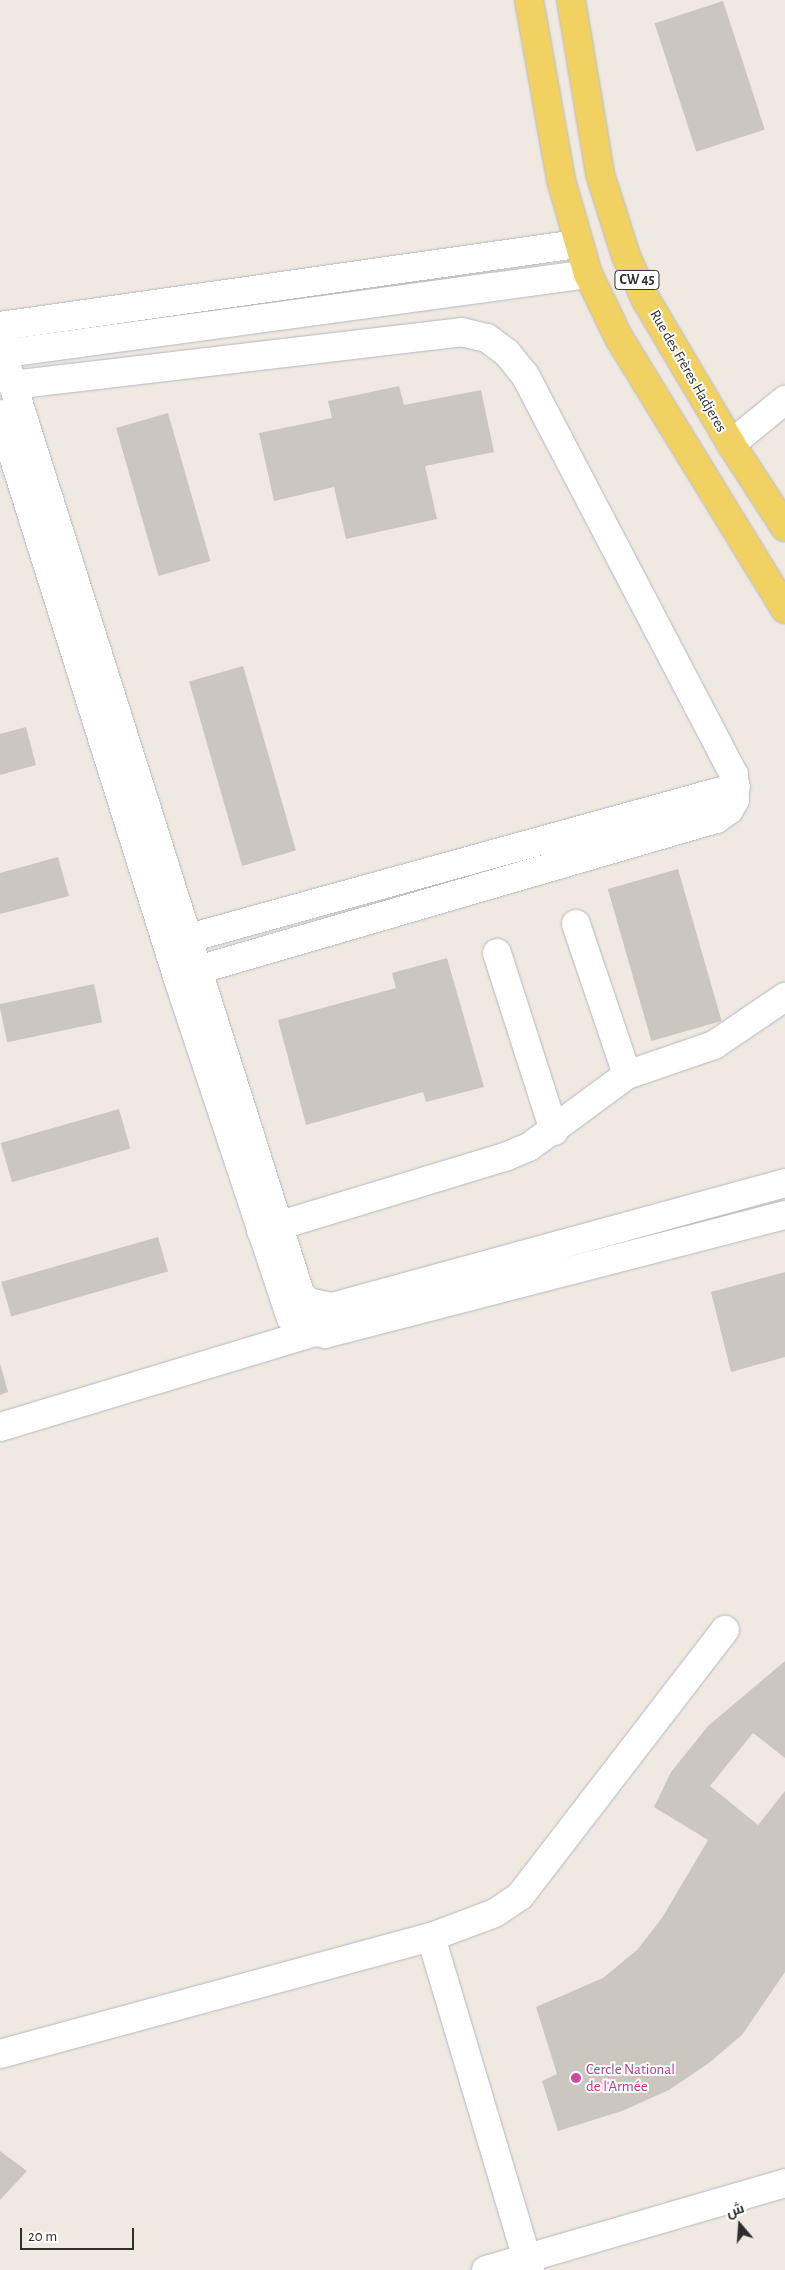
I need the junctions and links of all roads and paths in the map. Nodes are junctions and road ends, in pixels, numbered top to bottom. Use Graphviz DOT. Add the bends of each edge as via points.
graph roads {
  1 [pos="529,0"];
  2 [pos="571,0"];
  3 [pos="620,236"];
  4 [pos="577,244"];
  5 [pos="588,274"];
  6 [pos="326,279"];
  7 [pos="330,307"];
  8 [pos="0,326"];
  9 [pos="334,346"];
  10 [pos="1,350"];
  11 [pos="12,385"];
  12 [pos="785,400"];
  13 [pos="0,414"];
  14 [pos="731,444"];
  15 [pos="785,527"];
  16 [pos="785,608"];
  17 [pos="736,787"];
  18 [pos="576,924"];
  19 [pos="178,941"];
  20 [pos="497,953"];
  21 [pos="188,973"];
  22 [pos="785,997"];
  23 [pos="627,1075"];
  24 [pos="554,1131"];
  25 [pos="785,1183"];
  26 [pos="785,1215"];
  27 [pos="270,1229"];
  28 [pos="312,1333"];
  29 [pos="0,1427"];
  30 [pos="725,1630"];
  31 [pos="431,1937"];
  32 [pos="0,2054"];
  33 [pos="785,2183"];
  34 [pos="528,2264"];
  35 [pos="486,2270"];
  1 -- 4 [label="main road" via="561,180"];
  2 -- 3 [label="main road, Rue des Frères Hadjeres / CW 45" via="600,174"];
  3 -- 4 [label="main road"];
  3 -- 14 [label="main road, Rue des Frères Hadjeres / CW 45" via="646,300"];
  4 -- 5 [label="main road"];
  4 -- 6 [label="lane"];
  5 -- 7 [label="lane"];
  5 -- 16 [label="main road" via="619,338"];
  6 -- 7 [label="lane"];
  6 -- 8 [label="lane"];
  7 -- 9 [label="lane"];
  7 -- 10 [label="lane"];
  9 -- 11 [label="lane"];
  9 -- 17 [label="lane" via="461,332 487,338 507,353 525,375 716,735 730,762"];
  10 -- 11 [label="lane"];
  11 -- 19 [label="lane"];
  12 -- 14 [label="lane"];
  13 -- 19 [label="lane"];
  14 -- 15 [label="main road, Rue des Frères Hadjeres / CW 45"];
  17 -- 19 [label="lane"];
  17 -- 21 [label="lane" via="732,805 716,819"];
  18 -- 23 [label="lane"];
  19 -- 21 [label="lane"];
  20 -- 24 [label="lane"];
  21 -- 27 [label="lane"];
  22 -- 23 [label="lane" via="714,1045"];
  23 -- 24 [label="lane"];
  24 -- 27 [label="lane" via="505,1157"];
  25 -- 27 [label="lane" via="332,1307 308,1302 300,1293"];
  26 -- 28 [label="lane" via="325,1334"];
  27 -- 28 [label="lane" via="291,1318 300,1328"];
  28 -- 29 [label="lane"];
  30 -- 31 [label="lane" via="520,1896 494,1913"];
  31 -- 32 [label="lane"];
  31 -- 34 [label="lane"];
  33 -- 34 [label="lane"];
  34 -- 35 [label="lane"];
}
